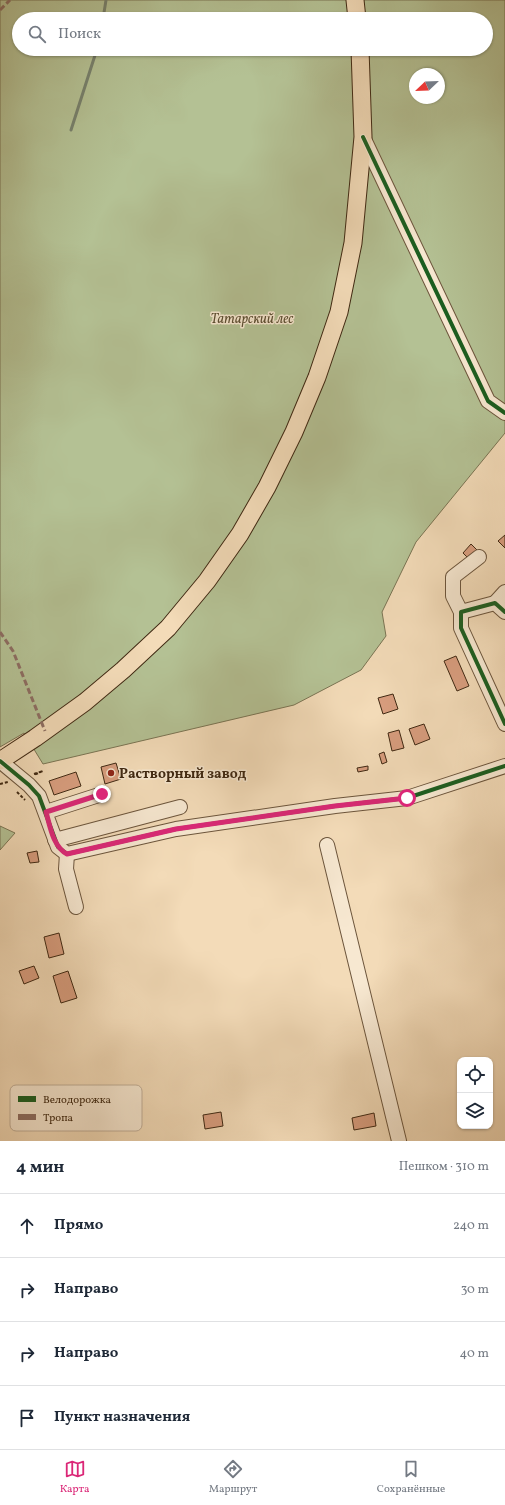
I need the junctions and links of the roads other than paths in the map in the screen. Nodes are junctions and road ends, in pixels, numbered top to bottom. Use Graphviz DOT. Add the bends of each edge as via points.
graph roads {
  1 [pos="355,0"];
  2 [pos="356,12"];
  3 [pos="360,56"];
  4 [pos="362,138"];
  5 [pos="505,414"];
  6 [pos="479,557"];
  7 [pos="505,592"];
  8 [pos="500,608"];
  9 [pos="461,612"];
  10 [pos="505,724"];
  11 [pos="0,761"];
  12 [pos="505,766"];
  13 [pos="102,794"];
  14 [pos="180,807"];
  15 [pos="46,812"];
  16 [pos="55,840"];
  17 [pos="327,845"];
  18 [pos="67,854"];
  19 [pos="76,907"];
  20 [pos="399,1141"];
  1 -- 2 [label="main road"];
  3 -- 4 [label="main road"];
  4 -- 5 [label="street" via="488,401"];
  4 -- 11 [label="main road" via="353,243 339,312 317,377 294,432 244,527 207,581 168,628 85,702"];
  6 -- 9 [label="street" via="453,578 453,596"];
  7 -- 8 [label="street"];
  8 -- 9 [label="street"];
  9 -- 10 [label="street" via="461,628"];
  11 -- 15 [label="street" via="30,785 39,796"];
  12 -- 18 [label="street" via="407,798 176,829"];
  13 -- 15 [label="street"];
  14 -- 16 [label="street"];
  15 -- 16 [label="street"];
  16 -- 18 [label="street"];
  17 -- 20 [label="street"];
  18 -- 19 [label="street" via="66,869"];
}
